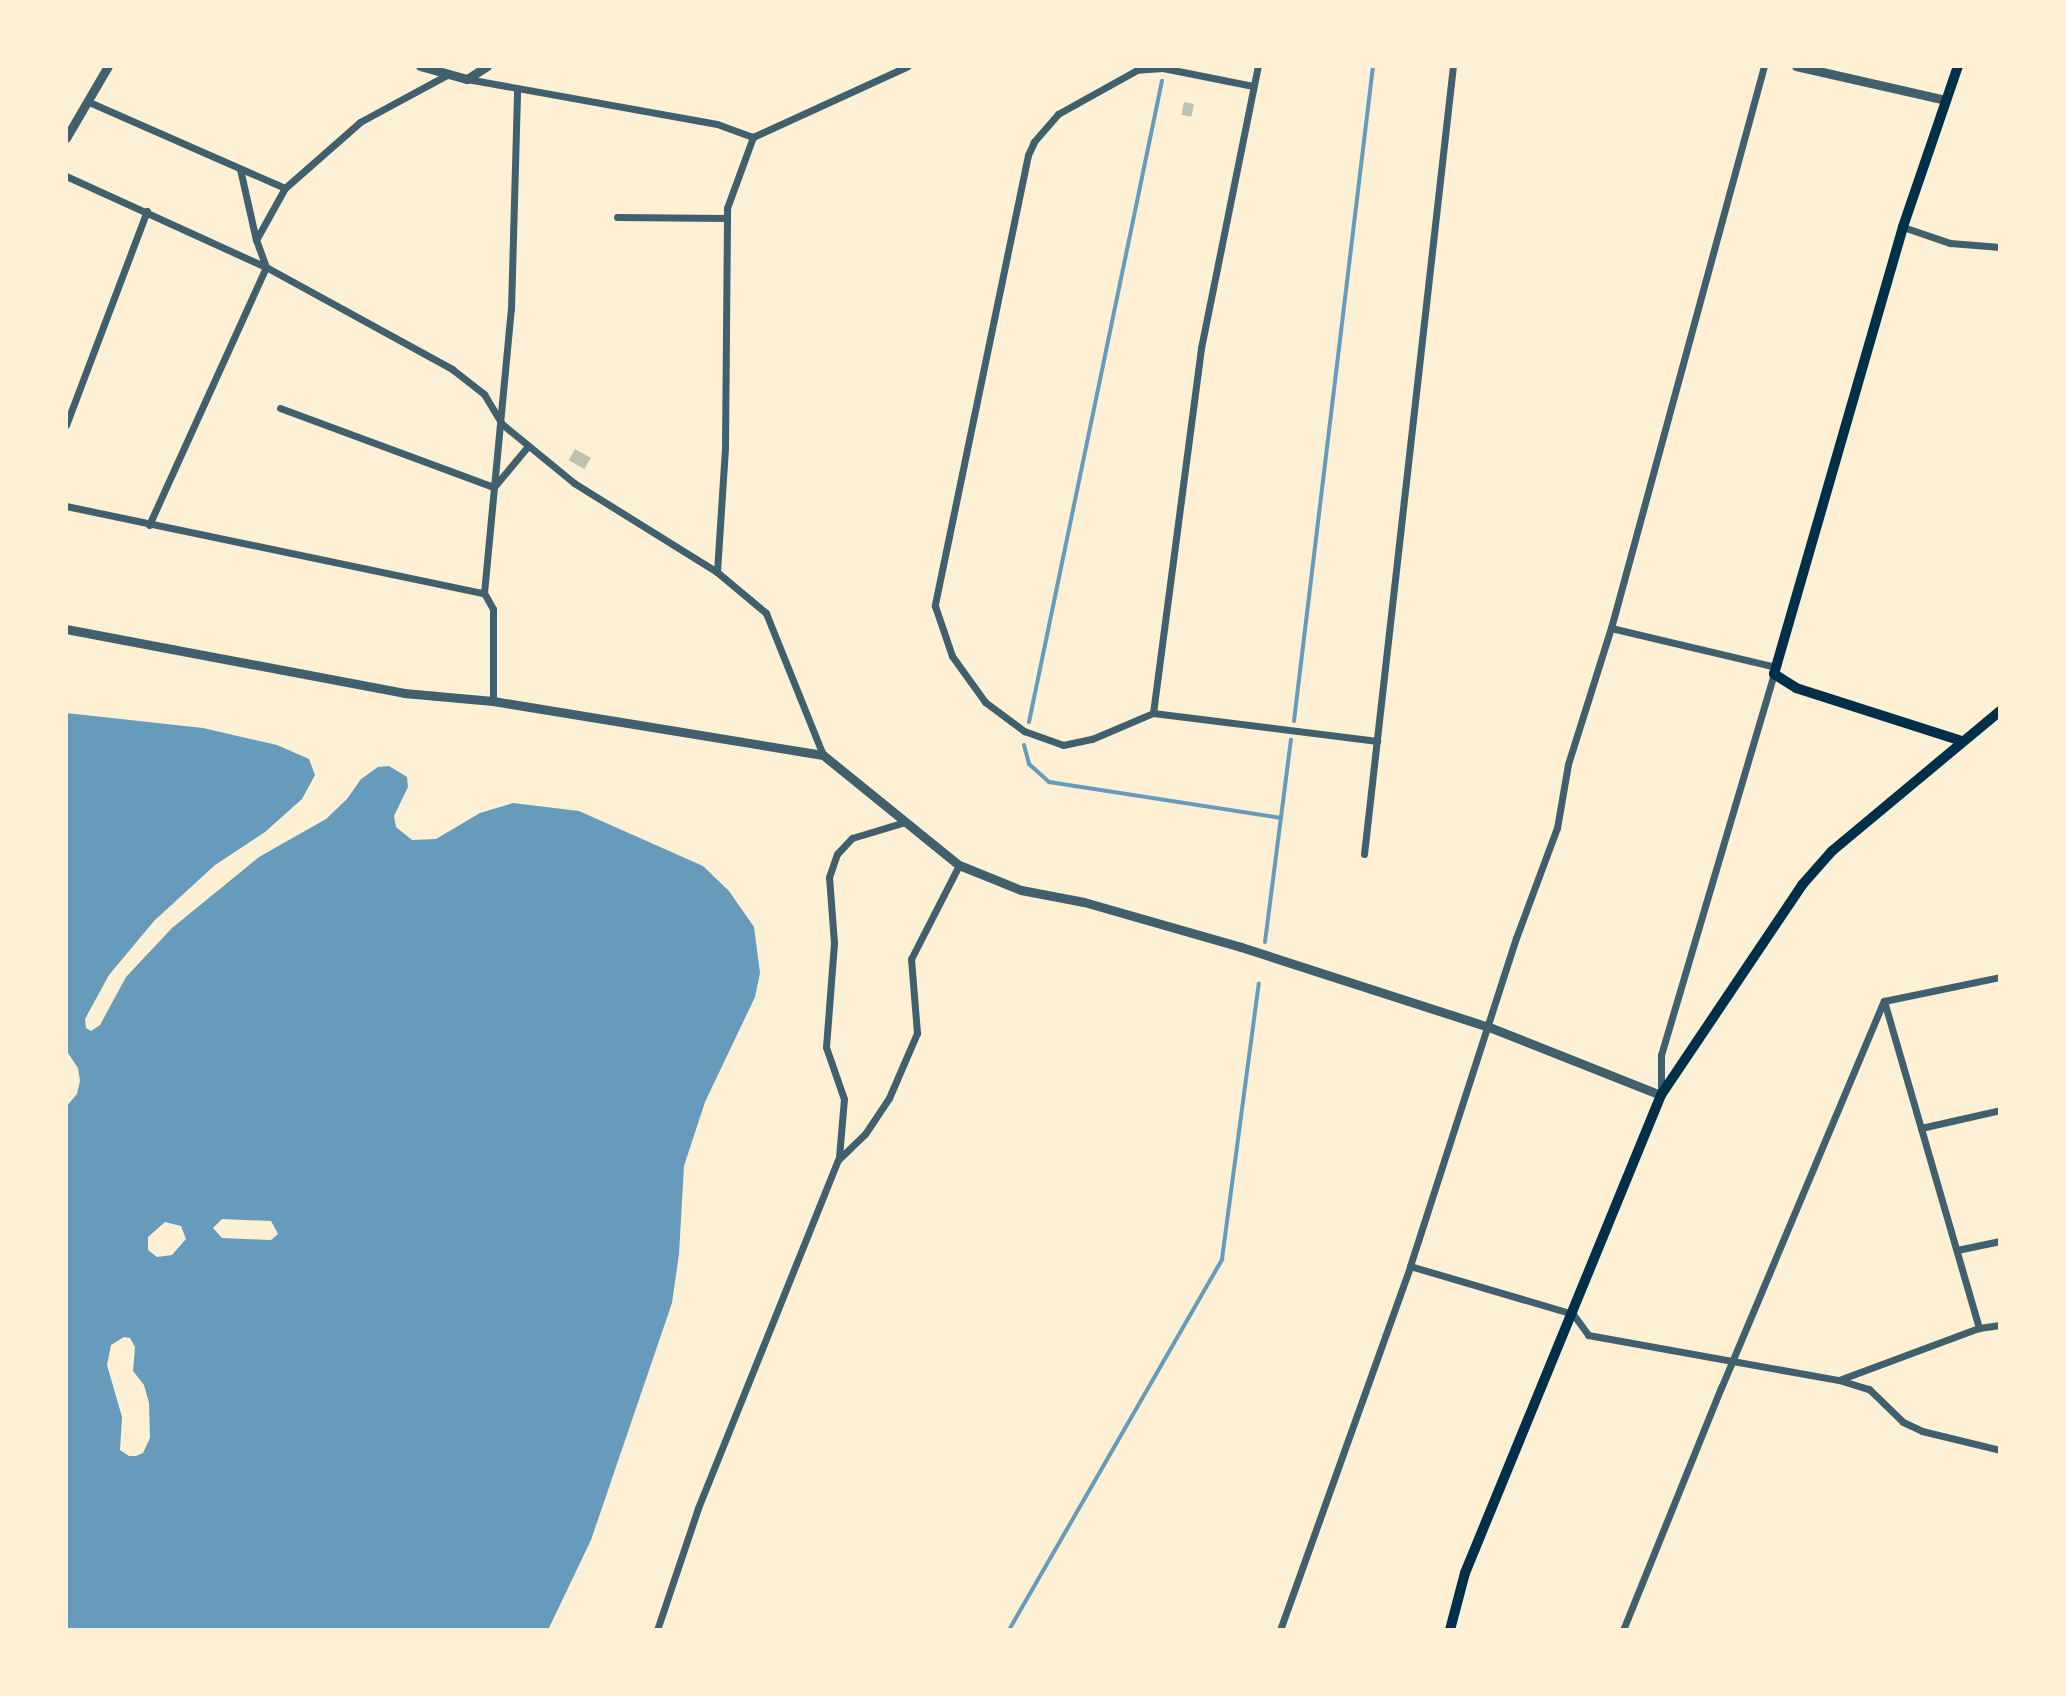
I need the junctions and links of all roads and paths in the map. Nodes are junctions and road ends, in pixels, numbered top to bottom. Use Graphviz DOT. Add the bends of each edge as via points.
graph roads {
  1 [pos="108,66"];
  2 [pos="420,66"];
  3 [pos="487,66"];
  4 [pos="908,66"];
  5 [pos="1258,66"];
  6 [pos="1453,66"];
  7 [pos="1764,66"];
  8 [pos="1796,66"];
  9 [pos="1958,66"];
  10 [pos="447,75"];
  11 [pos="467,79"];
  12 [pos="1253,86"];
  13 [pos="517,91"];
  14 [pos="1946,100"];
  15 [pos="89,102"];
  16 [pos="753,137"];
  17 [pos="66,138"];
  18 [pos="240,169"];
  19 [pos="66,176"];
  20 [pos="285,188"];
  21 [pos="147,211"];
  22 [pos="617,217"];
  23 [pos="727,218"];
  24 [pos="1903,227"];
  25 [pos="256,240"];
  26 [pos="2000,247"];
  27 [pos="266,267"];
  28 [pos="280,408"];
  29 [pos="502,424"];
  30 [pos="66,425"];
  31 [pos="528,446"];
  32 [pos="494,487"];
  33 [pos="66,506"];
  34 [pos="149,525"];
  35 [pos="717,572"];
  36 [pos="484,593"];
  37 [pos="1611,628"];
  38 [pos="66,629"];
  39 [pos="1775,671"];
  40 [pos="493,701"];
  41 [pos="2000,711"];
  42 [pos="1153,713"];
  43 [pos="1377,741"];
  44 [pos="1962,741"];
  45 [pos="823,755"];
  46 [pos="905,822"];
  47 [pos="1364,854"];
  48 [pos="959,865"];
  49 [pos="2000,977"];
  50 [pos="1884,1001"];
  51 [pos="1489,1027"];
  52 [pos="1661,1095"];
  53 [pos="2000,1110"];
  54 [pos="1921,1128"];
  55 [pos="838,1160"];
  56 [pos="2000,1241"];
  57 [pos="1957,1250"];
  58 [pos="1410,1266"];
  59 [pos="1573,1314"];
  60 [pos="2000,1325"];
  61 [pos="1979,1328"];
  62 [pos="1733,1362"];
  63 [pos="1839,1380"];
  64 [pos="2000,1450"];
  65 [pos="657,1630"];
  66 [pos="1280,1630"];
  67 [pos="1450,1630"];
  68 [pos="1623,1630"];
  1 -- 15 [label="street"];
  2 -- 10 [label="street"];
  3 -- 11 [label="street"];
  4 -- 16 [label="street"];
  5 -- 12 [label="street"];
  6 -- 43 [label="street"];
  7 -- 37 [label="street"];
  8 -- 14 [label="street"];
  9 -- 14 [label="main road"];
  10 -- 11 [label="street"];
  10 -- 20 [label="street" via="360,122"];
  11 -- 13 [label="street"];
  12 -- 42 [label="street" via="1201,348"];
  12 -- 42 [label="street" via="1163,68 1137,70 1058,114 1034,142 939,580 935,606 952,656 985,702 1024,731 1063,745 1092,739"];
  13 -- 16 [label="street" via="717,124"];
  13 -- 29 [label="street" via="516,210"];
  14 -- 24 [label="main road"];
  15 -- 17 [label="street"];
  15 -- 18 [label="street"];
  16 -- 23 [label="street"];
  18 -- 20 [label="street"];
  18 -- 25 [label="street"];
  19 -- 21 [label="street"];
  20 -- 25 [label="street"];
  21 -- 27 [label="street"];
  21 -- 30 [label="street"];
  22 -- 23 [label="street"];
  23 -- 35 [label="street" via="725,447"];
  24 -- 26 [label="street" via="1950,243"];
  24 -- 39 [label="main road"];
  25 -- 27 [label="street"];
  27 -- 29 [label="street" via="452,369 484,394"];
  27 -- 34 [label="street"];
  28 -- 32 [label="street"];
  29 -- 31 [label="street"];
  29 -- 32 [label="street"];
  31 -- 32 [label="street"];
  31 -- 35 [label="street" via="574,483"];
  32 -- 36 [label="street"];
  33 -- 34 [label="street"];
  34 -- 36 [label="street"];
  35 -- 45 [label="street" via="766,613"];
  36 -- 40 [label="street" via="493,609"];
  37 -- 39 [label="street"];
  37 -- 51 [label="street" via="1568,764 1557,828"];
  38 -- 40 [label="street" via="389,690"];
  39 -- 44 [label="main road" via="1796,688"];
  39 -- 52 [label="street" via="1661,1055"];
  40 -- 45 [label="street"];
  41 -- 44 [label="main road"];
  42 -- 43 [label="street"];
  43 -- 47 [label="street"];
  44 -- 52 [label="main road" via="1832,851 1802,885"];
  45 -- 46 [label="street"];
  46 -- 48 [label="street"];
  46 -- 55 [label="street" via="852,838 837,854 829,877 834,943 826,1047 844,1099"];
  48 -- 51 [label="street" via="1021,890 1084,902 1241,947"];
  48 -- 55 [label="street" via="911,959 917,1033 889,1098 865,1134"];
  49 -- 50 [label="street"];
  50 -- 54 [label="street"];
  50 -- 62 [label="street"];
  51 -- 52 [label="street"];
  51 -- 58 [label="street"];
  52 -- 59 [label="main road"];
  53 -- 54 [label="street"];
  54 -- 57 [label="street"];
  55 -- 65 [label="street" via="703,1494"];
  56 -- 57 [label="street"];
  57 -- 61 [label="street"];
  58 -- 59 [label="street"];
  58 -- 66 [label="street"];
  59 -- 62 [label="street" via="1588,1335"];
  59 -- 67 [label="main road" via="1465,1573"];
  60 -- 61 [label="street"];
  61 -- 63 [label="street"];
  62 -- 63 [label="street"];
  62 -- 68 [label="street"];
  63 -- 64 [label="street" via="1869,1389 1903,1422 1922,1431"];
}
